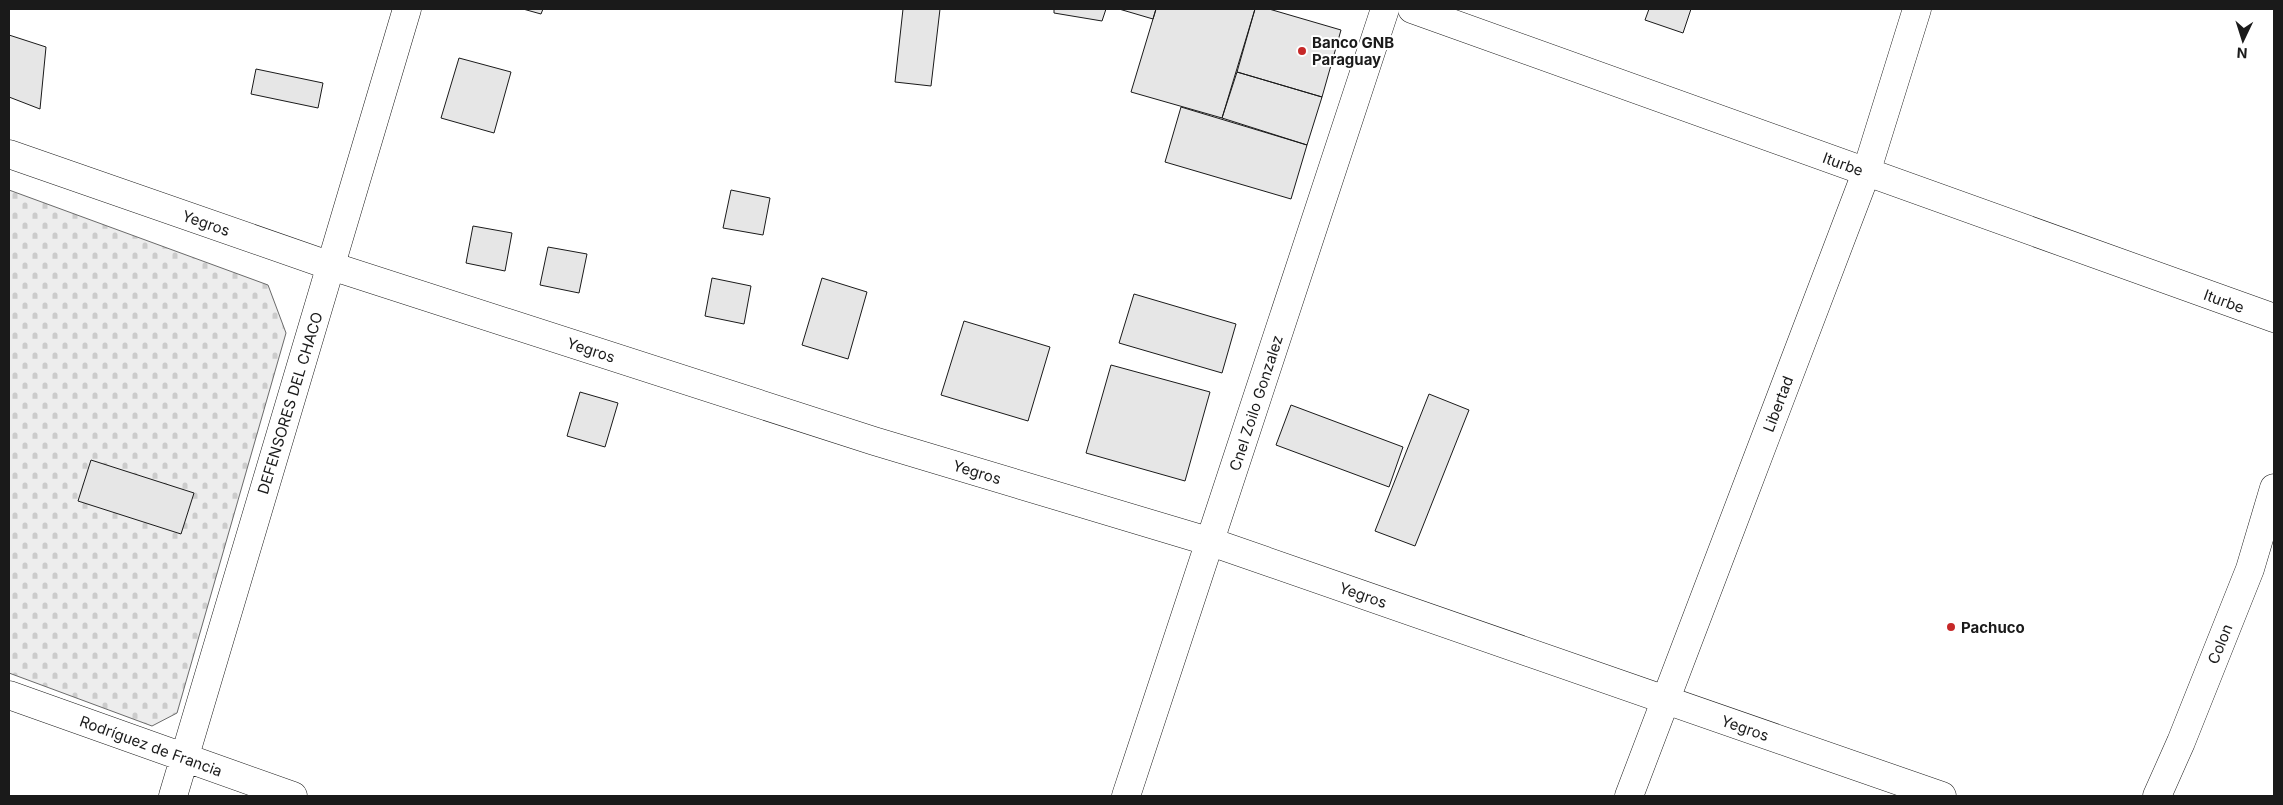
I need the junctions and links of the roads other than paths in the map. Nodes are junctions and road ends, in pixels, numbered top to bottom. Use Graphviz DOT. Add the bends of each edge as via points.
graph roads {
  1 [pos="407,9"];
  2 [pos="1385,9"];
  3 [pos="1412,9"];
  4 [pos="1916,9"];
  5 [pos="9,154"];
  6 [pos="1866,173"];
  7 [pos="331,266"];
  8 [pos="2274,318"];
  9 [pos="2274,488"];
  10 [pos="1211,542"];
  11 [pos="9,695"];
  12 [pos="1665,701"];
  13 [pos="185,758"];
  14 [pos="173,796"];
  15 [pos="293,796"];
  16 [pos="1126,796"];
  17 [pos="1629,796"];
  18 [pos="1942,796"];
  19 [pos="2157,796"];
  1 -- 7 [label="street, DEFENSORES DEL CHACO"];
  2 -- 10 [label="street, Cnel Zoilo Gonzalez"];
  3 -- 6 [label="street, Iturbe"];
  4 -- 6 [label="street, Libertad"];
  5 -- 7 [label="street, Yegros"];
  6 -- 8 [label="street, Iturbe"];
  6 -- 12 [label="street, Libertad"];
  7 -- 10 [label="street, Yegros" via="874,441"];
  7 -- 13 [label="street, DEFENSORES DEL CHACO"];
  9 -- 19 [label="street, Colon" via="2250,569"];
  10 -- 12 [label="street, Yegros"];
  10 -- 16 [label="street, Cnel Zoilo Gonzalez"];
  11 -- 13 [label="street, Rodríguez de Francia"];
  12 -- 17 [label="street, Libertad"];
  12 -- 18 [label="street, Yegros"];
  13 -- 14 [label="street, DEFENSORES DEL CHACO"];
  13 -- 15 [label="street, Rodríguez de Francia"];
}
